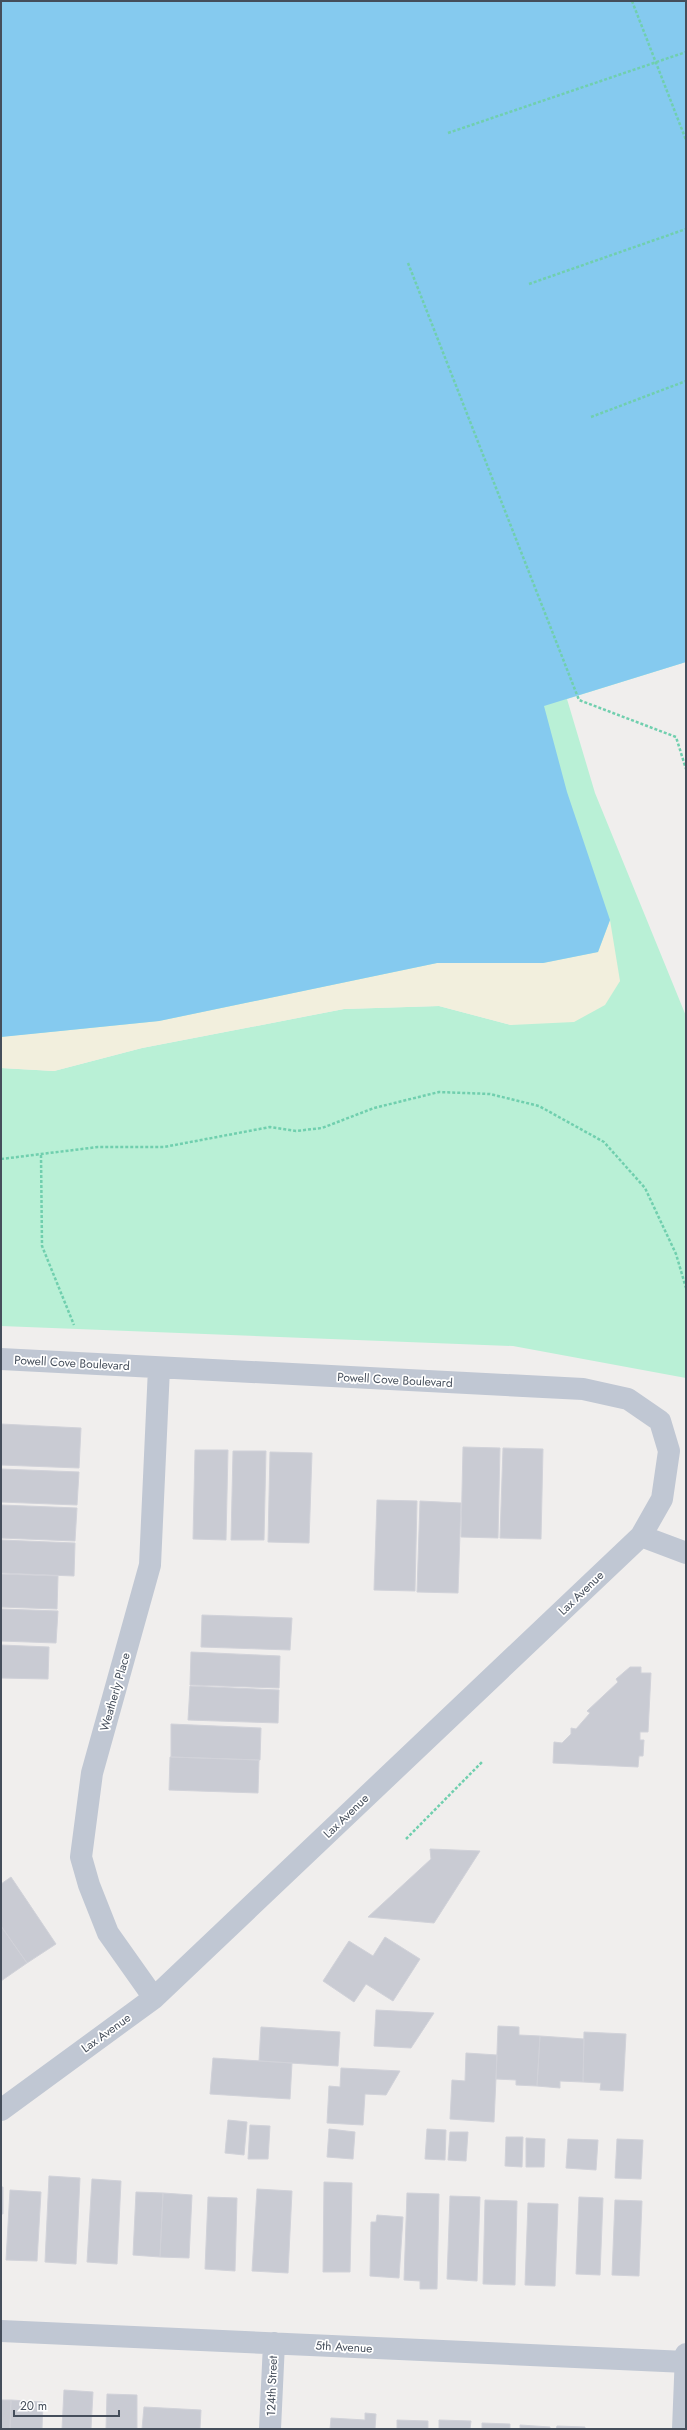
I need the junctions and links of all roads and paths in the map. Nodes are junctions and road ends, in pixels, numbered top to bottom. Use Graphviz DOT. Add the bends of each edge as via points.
graph roads {
  1 [pos="632,1"];
  2 [pos="686,52"];
  3 [pos="656,62"];
  4 [pos="448,133"];
  5 [pos="686,140"];
  6 [pos="686,229"];
  7 [pos="408,263"];
  8 [pos="529,284"];
  9 [pos="686,381"];
  10 [pos="591,417"];
  11 [pos="686,769"];
  12 [pos="41,1155"];
  13 [pos="1,1159"];
  14 [pos="686,1288"];
  15 [pos="74,1325"];
  16 [pos="1,1360"];
  17 [pos="159,1368"];
  18 [pos="641,1536"];
  19 [pos="686,1554"];
  20 [pos="483,1761"];
  21 [pos="406,1840"];
  22 [pos="154,1998"];
  23 [pos="1,2110"];
  24 [pos="1,2331"];
  25 [pos="274,2343"];
  26 [pos="686,2354"];
  27 [pos="686,2362"];
  28 [pos="270,2429"];
  29 [pos="683,2429"];
  1 -- 3 [label="path"];
  2 -- 3 [label="path"];
  3 -- 4 [label="path"];
  3 -- 5 [label="path"];
  6 -- 8 [label="path"];
  7 -- 11 [label="path" via="579,700 676,737"];
  9 -- 10 [label="path"];
  12 -- 13 [label="path"];
  12 -- 14 [label="path" via="98,1146 164,1146 270,1127 296,1131 322,1128 374,1108 438,1092 490,1094 539,1106 604,1142 645,1188 676,1254"];
  12 -- 15 [label="path" via="42,1246"];
  16 -- 17 [label="street, Powell Cove Boulevard"];
  17 -- 18 [label="street, Powell Cove Boulevard" via="583,1389 628,1399 660,1421 669,1451 662,1498"];
  17 -- 22 [label="street, Weatherly Place" via="150,1565 92,1773 81,1857 89,1886 108,1933"];
  18 -- 19 [label="street"];
  18 -- 22 [label="street, Lax Avenue"];
  20 -- 21 [label="path"];
  22 -- 23 [label="street, Lax Avenue"];
  24 -- 25 [label="street, 5th Avenue"];
  25 -- 27 [label="street, 5th Avenue"];
  25 -- 28 [label="street, 124th Street"];
  26 -- 27 [label="street"];
  27 -- 29 [label="street"];
}
